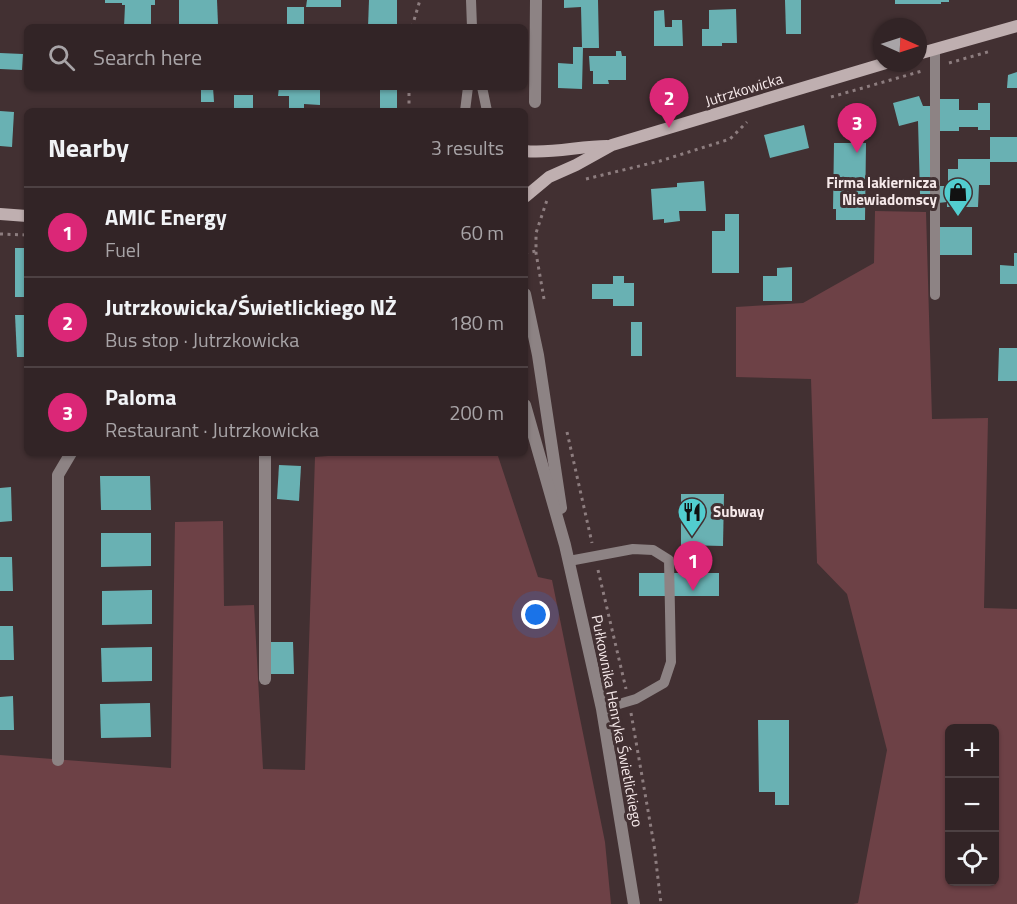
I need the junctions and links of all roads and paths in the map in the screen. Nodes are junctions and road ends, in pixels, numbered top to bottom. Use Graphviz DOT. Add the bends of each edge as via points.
graph roads {
  1 [pos="420,0"];
  2 [pos="471,0"];
  3 [pos="536,0"];
  4 [pos="413,24"];
  5 [pos="472,24"];
  6 [pos="1017,26"];
  7 [pos="935,49"];
  8 [pos="997,49"];
  9 [pos="927,51"];
  10 [pos="873,67"];
  11 [pos="935,67"];
  12 [pos="409,90"];
  13 [pos="468,90"];
  14 [pos="483,90"];
  15 [pos="824,99"];
  16 [pos="535,102"];
  17 [pos="409,108"];
  18 [pos="465,108"];
  19 [pos="486,108"];
  20 [pos="747,122"];
  21 [pos="612,145"];
  22 [pos="528,151"];
  23 [pos="584,179"];
  24 [pos="528,194"];
  25 [pos="553,194"];
  26 [pos="0,214"];
  27 [pos="24,216"];
  28 [pos="0,234"];
  29 [pos="24,235"];
  30 [pos="536,251"];
  31 [pos="528,252"];
  32 [pos="935,295"];
  33 [pos="528,308"];
  34 [pos="545,308"];
  35 [pos="528,416"];
  36 [pos="565,427"];
  37 [pos="69,456"];
  38 [pos="265,456"];
  39 [pos="565,545"];
  40 [pos="595,555"];
  41 [pos="569,561"];
  42 [pos="265,679"];
  43 [pos="629,701"];
  44 [pos="602,709"];
  45 [pos="58,760"];
  46 [pos="634,904"];
  47 [pos="661,904"];
  1 -- 4 [label="path"];
  2 -- 5 [label="lane"];
  3 -- 16 [label="street"];
  6 -- 7 [label="main road"];
  7 -- 9 [label="main road"];
  7 -- 11 [label="lane"];
  8 -- 11 [label="path"];
  10 -- 21 [label="main road, Jutrzkowicka"];
  11 -- 15 [label="path"];
  11 -- 32 [label="lane"];
  12 -- 17 [label="path"];
  13 -- 18 [label="lane"];
  14 -- 19 [label="lane"];
  20 -- 23 [label="path" via="730,139"];
  21 -- 22 [label="main road, Jutrzkowicka"];
  21 -- 24 [label="main road, Jutrzkowicka" via="549,177"];
  25 -- 30 [label="path" via="547,198 536,233"];
  26 -- 27 [label="main road"];
  28 -- 29 [label="path"];
  30 -- 31 [label="path"];
  30 -- 34 [label="path"];
  33 -- 39 [label="street, Pułkownika Henryka Świetlickiego"];
  35 -- 39 [label="street, Pułkownika Henryka Świetlickiego"];
  36 -- 40 [label="path"];
  37 -- 45 [label="street" via="58,475"];
  38 -- 42 [label="street"];
  39 -- 41 [label="street, Pułkownika Henryka Świetlickiego"];
  40 -- 41 [label="lane"];
  40 -- 43 [label="path"];
  40 -- 43 [label="lane" via="653,550 669,560 671,662 664,683"];
  41 -- 44 [label="street, Pułkownika Henryka Świetlickiego"];
  43 -- 44 [label="lane"];
  43 -- 47 [label="path"];
  44 -- 46 [label="street, Pułkownika Henryka Świetlickiego"];
}
